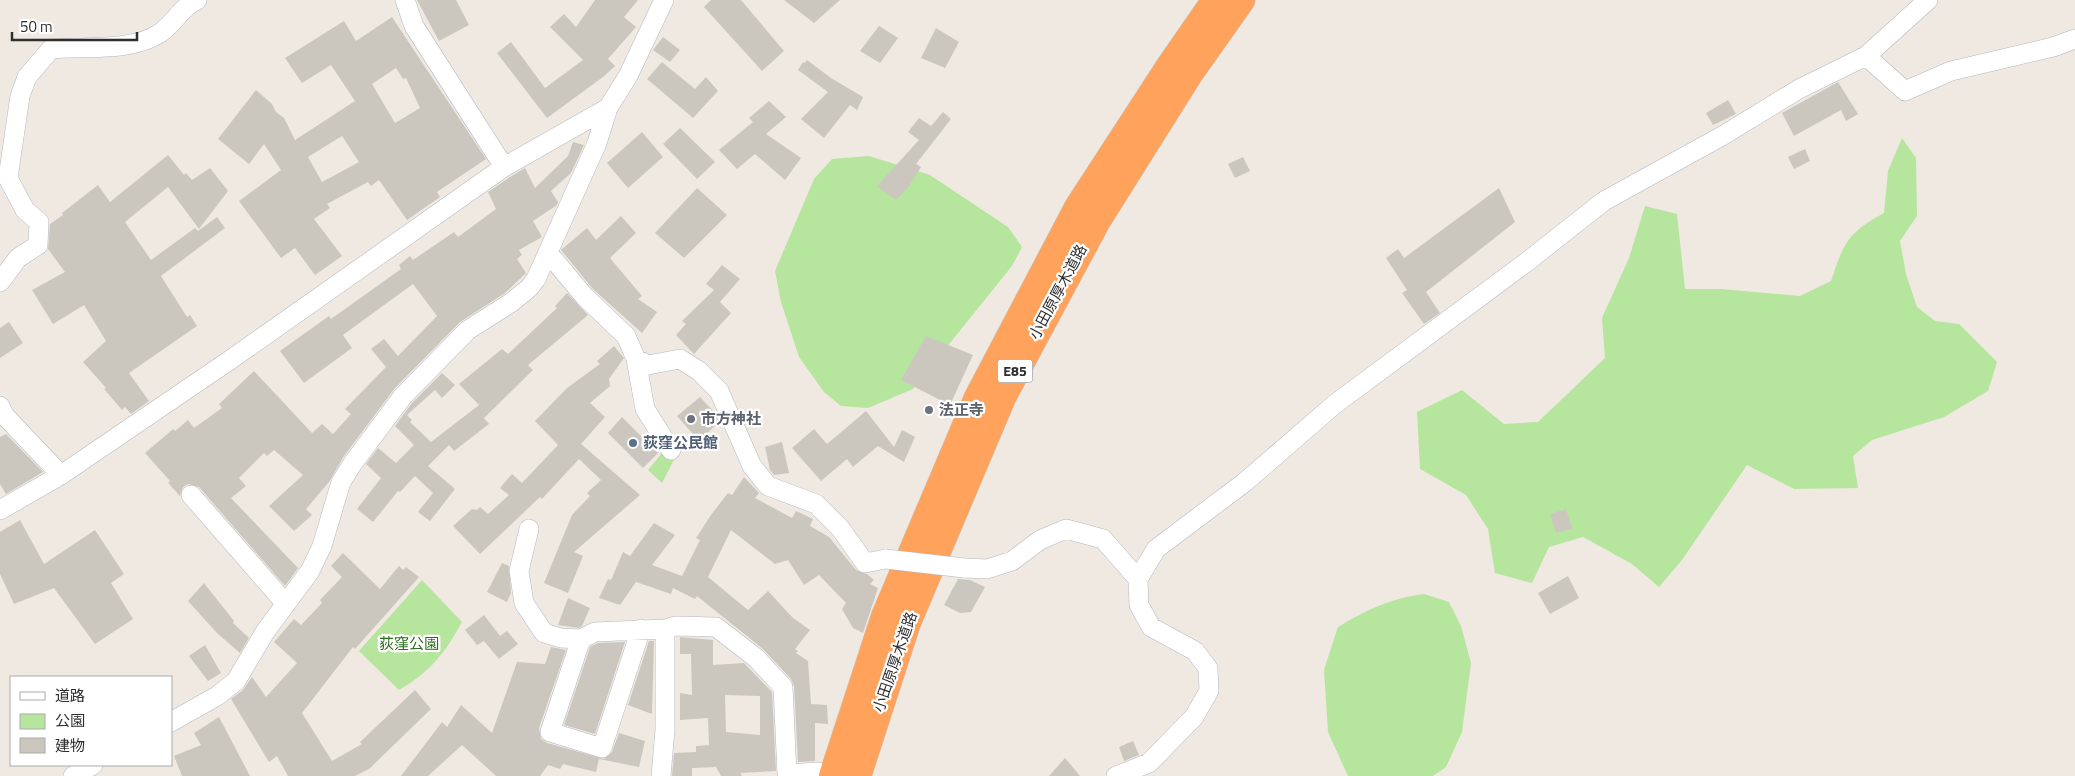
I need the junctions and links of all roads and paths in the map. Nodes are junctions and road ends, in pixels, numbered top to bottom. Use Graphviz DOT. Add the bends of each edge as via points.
graph roads {
  1 [pos="197,0"];
  2 [pos="405,0"];
  3 [pos="664,0"];
  4 [pos="1216,0"];
  5 [pos="1241,0"];
  6 [pos="1928,0"];
  7 [pos="2075,39"];
  8 [pos="1866,56"];
  9 [pos="608,108"];
  10 [pos="504,167"];
  11 [pos="549,254"];
  12 [pos="0,282"];
  13 [pos="636,359"];
  14 [pos="0,406"];
  15 [pos="671,450"];
  16 [pos="61,475"];
  17 [pos="191,495"];
  18 [pos="0,510"];
  19 [pos="529,528"];
  20 [pos="1138,579"];
  21 [pos="286,604"];
  22 [pos="641,629"];
  23 [pos="665,629"];
  24 [pos="581,639"];
  25 [pos="172,721"];
  26 [pos="91,766"];
  27 [pos="826,774"];
  28 [pos="73,776"];
  29 [pos="661,776"];
  30 [pos="857,776"];
  31 [pos="1116,776"];
  1 -- 12 [label="street" via="160,33 133,46 51,49 27,77 20,96 8,178 25,210 40,222 38,245 18,258"];
  2 -- 10 [label="street" via="414,26"];
  3 -- 9 [label="street" via="628,76"];
  4 -- 27 [label="highway, 小田原厚木道路 / E85" via="1078,208 978,398 885,617"];
  5 -- 30 [label="highway, 小田原厚木道路 / E85" via="1188,75 1097,220 1002,397 907,622"];
  6 -- 8 [label="street"];
  7 -- 8 [label="street" via="2053,48 1951,71 1905,91"];
  8 -- 20 [label="street" via="1798,90 1604,201 1335,404 1245,482 1156,549"];
  9 -- 10 [label="street"];
  9 -- 11 [label="street" via="597,143"];
  10 -- 16 [label="street"];
  11 -- 13 [label="street" via="584,298 626,336"];
  11 -- 21 [label="street" via="529,288 468,330 431,366 353,462 341,482 322,546 310,571"];
  13 -- 15 [label="street" via="645,409"];
  13 -- 20 [label="street, bridge" via="648,365 680,359 699,371 719,391 752,466 768,486 816,504 840,528 865,563 886,559 987,569 1012,562 1040,540 1066,529 1102,539"];
  14 -- 16 [label="street"];
  16 -- 18 [label="street"];
  17 -- 21 [label="street"];
  19 -- 24 [label="street" via="519,571 524,603 544,632 561,638"];
  20 -- 31 [label="street" via="1139,605 1151,627 1195,652 1208,668 1209,691 1194,717 1149,763"];
  21 -- 25 [label="street" via="228,689"];
  22 -- 23 [label="street"];
  22 -- 24 [label="street" via="595,632"];
  22 -- 24 [label="street" via="602,748 550,732"];
  23 -- 27 [label="street" via="675,626 716,627 756,658 783,687 787,774"];
  23 -- 29 [label="street" via="665,730"];
  26 -- 28 [label="street"];
}
